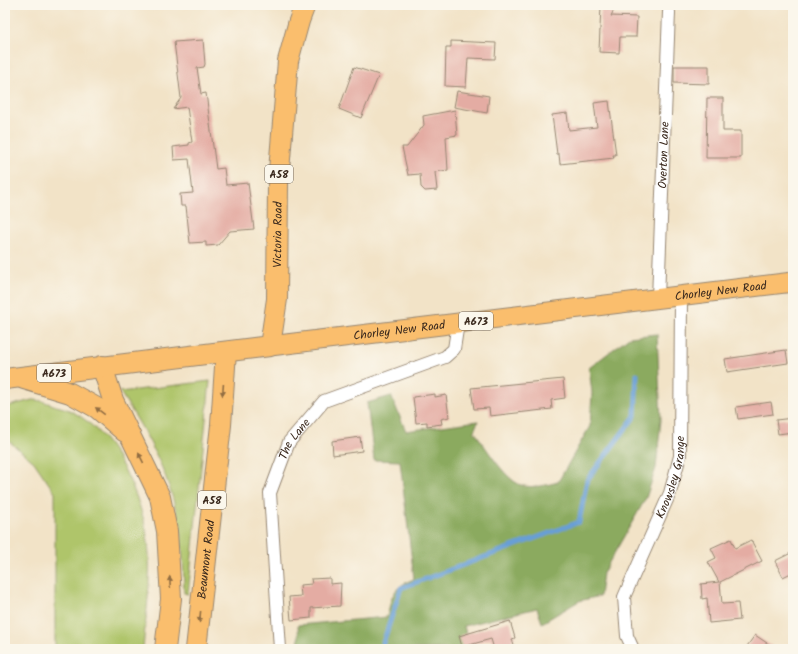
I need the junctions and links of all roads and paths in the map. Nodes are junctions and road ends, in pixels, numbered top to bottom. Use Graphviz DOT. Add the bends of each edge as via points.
graph roads {
  1 [pos="305,5"];
  2 [pos="669,12"];
  3 [pos="793,282"];
  4 [pos="681,295"];
  5 [pos="658,298"];
  6 [pos="458,323"];
  7 [pos="270,346"];
  8 [pos="226,352"];
  9 [pos="102,366"];
  10 [pos="11,378"];
  11 [pos="130,436"];
  12 [pos="165,649"];
  13 [pos="196,649"];
  14 [pos="280,649"];
  15 [pos="633,649"];
  1 -- 7 [label="highway, Victoria Road / A58" via="288,61 278,183 277,299"];
  2 -- 5 [label="street, Overton Lane"];
  3 -- 4 [label="main road, Chorley New Road / A673"];
  4 -- 5 [label="main road, Chorley New Road / A673"];
  4 -- 15 [label="street, Knowsley Grange" via="680,456 670,494 624,597 627,636"];
  5 -- 6 [label="main road, Chorley New Road / A673"];
  6 -- 7 [label="main road, Chorley New Road / A673"];
  6 -- 14 [label="street, The Lane" via="454,349 446,357 324,401 289,442 270,493"];
  7 -- 8 [label="highway, Chorley New Road / A673"];
  8 -- 9 [label="highway, Chorley New Road / A673"];
  8 -- 13 [label="highway, Beaumont Road / A58, one-way" via="221,425"];
  9 -- 10 [label="highway, Chorley New Road / A673"];
  9 -- 11 [label="highway" via="113,400"];
  11 -- 10 [label="highway, one-way" via="97,408 70,393"];
  12 -- 11 [label="highway, one-way" via="171,599 167,531 160,497"];
}
